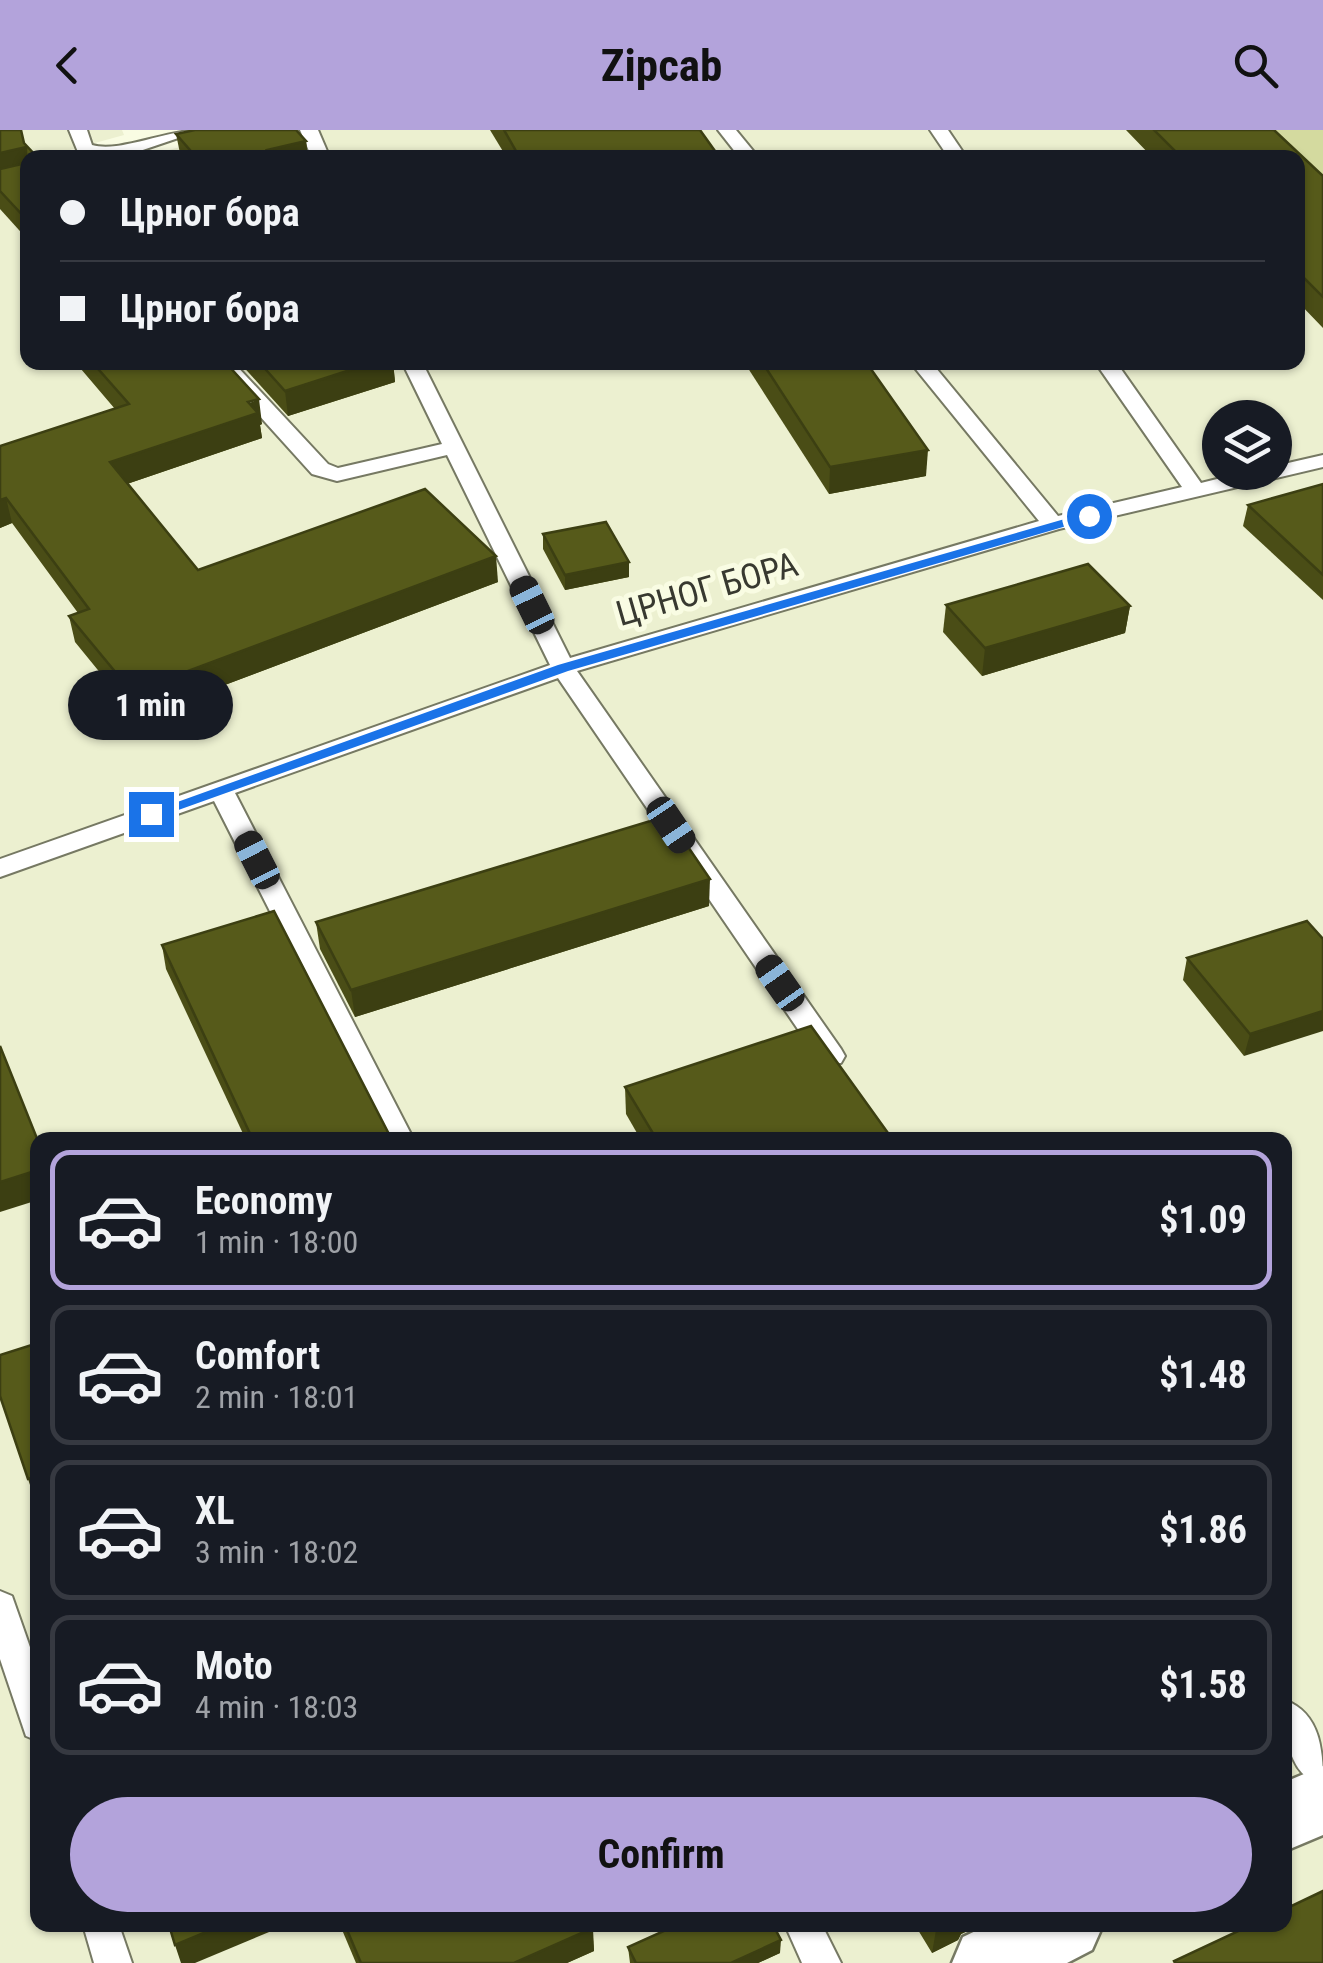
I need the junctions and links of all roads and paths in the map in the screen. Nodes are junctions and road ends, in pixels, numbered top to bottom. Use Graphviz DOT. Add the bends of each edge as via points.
graph roads {
  1 [pos="193,130"];
  2 [pos="727,130"];
  3 [pos="123,150"];
  4 [pos="743,150"];
  5 [pos="227,370"];
  6 [pos="416,370"];
  7 [pos="927,370"];
  8 [pos="1111,370"];
  9 [pos="454,447"];
  10 [pos="1323,461"];
  11 [pos="1292,468"];
  12 [pos="1202,490"];
  13 [pos="1196,491"];
  14 [pos="1053,524"];
  15 [pos="563,668"];
  16 [pos="221,790"];
  17 [pos="0,868"];
  18 [pos="843,1075"];
  19 [pos="396,1132"];
  20 [pos="0,1606"];
  21 [pos="30,1699"];
  22 [pos="1292,1726"];
  23 [pos="1323,1771"];
  24 [pos="1323,1799"];
  25 [pos="1292,1814"];
  26 [pos="103,1932"];
  27 [pos="806,1932"];
  28 [pos="1052,1932"];
  29 [pos="113,1963"];
  30 [pos="822,1963"];
  31 [pos="989,1963"];
  1 -- 3 [label="lane"];
  2 -- 4 [label="lane"];
  5 -- 9 [label="lane" via="320,469 337,476"];
  6 -- 9 [label="lane"];
  7 -- 14 [label="lane"];
  8 -- 13 [label="lane"];
  9 -- 15 [label="lane"];
  10 -- 11 [label="lane, ЦРНОГ БОРА"];
  12 -- 13 [label="lane, ЦРНОГ БОРА"];
  13 -- 14 [label="lane, ЦРНОГ БОРА"];
  14 -- 15 [label="lane, ЦРНОГ БОРА"];
  15 -- 16 [label="lane, ЦРНОГ БОРА"];
  15 -- 18 [label="lane"];
  16 -- 17 [label="lane, ЦРНОГ БОРА"];
  16 -- 19 [label="lane"];
  20 -- 21 [label="lane"];
  22 -- 23 [label="lane"];
  24 -- 25 [label="street"];
  26 -- 29 [label="lane"];
  27 -- 30 [label="lane"];
  28 -- 31 [label="street"];
}
